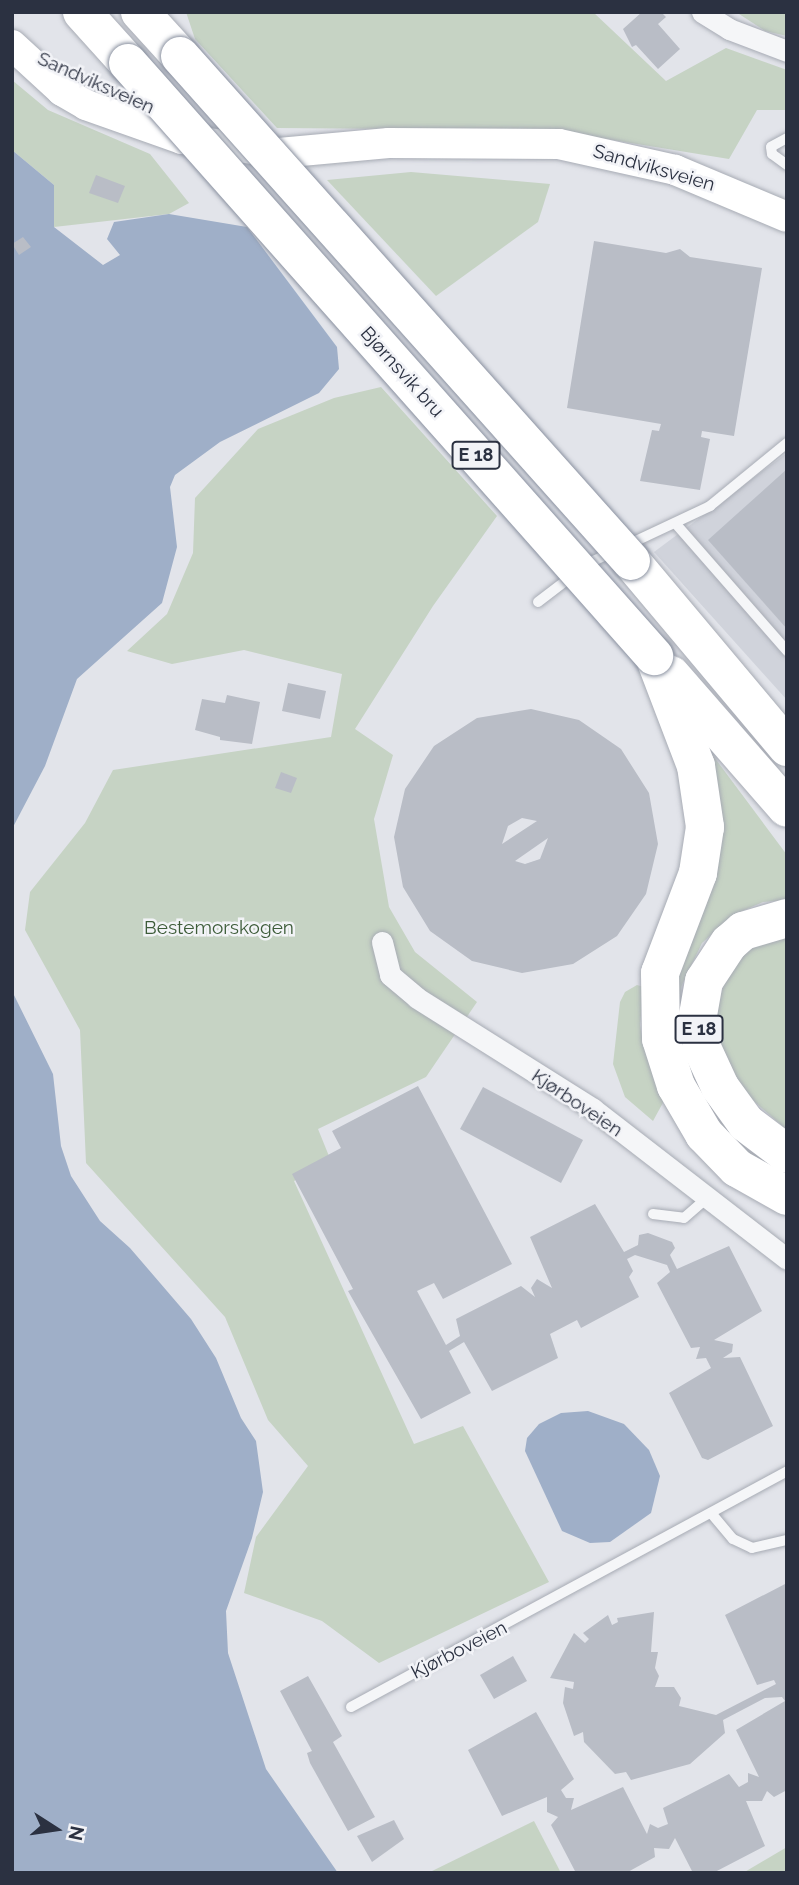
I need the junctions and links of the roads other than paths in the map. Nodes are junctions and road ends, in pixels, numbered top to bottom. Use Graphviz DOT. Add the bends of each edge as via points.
graph roads {
  1 [pos="82,12"];
  2 [pos="140,12"];
  3 [pos="702,12"];
  4 [pos="12,45"];
  5 [pos="787,51"];
  6 [pos="787,138"];
  7 [pos="787,165"];
  8 [pos="787,217"];
  9 [pos="787,443"];
  10 [pos="671,526"];
  11 [pos="538,602"];
  12 [pos="689,622"];
  13 [pos="787,651"];
  14 [pos="787,708"];
  15 [pos="694,724"];
  16 [pos="787,747"];
  17 [pos="787,808"];
  18 [pos="787,918"];
  19 [pos="382,942"];
  20 [pos="787,1154"];
  21 [pos="787,1196"];
  22 [pos="707,1198"];
  23 [pos="653,1214"];
  24 [pos="787,1259"];
  25 [pos="787,1472"];
  26 [pos="711,1513"];
  27 [pos="787,1540"];
  28 [pos="351,1707"];
  1 -- 15 [label="highway, Bjørnsvik bru / E 18, bridge" via="654,656"];
  2 -- 12 [label="highway, E 18, bridge"];
  3 -- 5 [label="street" via="729,29"];
  4 -- 8 [label="main road, Sandviksveien" via="93,86 163,113 266,133 389,143 513,141 594,149 700,178"];
  6 -- 7 [label="lane" via="775,140 771,146 772,154"];
  9 -- 10 [label="lane" via="736,488"];
  10 -- 11 [label="lane, bridge" via="589,563"];
  10 -- 13 [label="lane"];
  12 -- 14 [label="highway, E 18"];
  12 -- 16 [label="highway, E 18"];
  15 -- 17 [label="highway, E 18"];
  15 -- 21 [label="highway, E 18" via="705,827 698,873 660,973 661,1039 676,1086 704,1134 737,1168"];
  18 -- 20 [label="highway, E 18" via="743,931 729,943 704,981 698,1015 702,1048 731,1104 761,1137"];
  19 -- 22 [label="street, Kjørboveien" via="390,975 417,998 593,1109"];
  22 -- 23 [label="lane" via="684,1218"];
  22 -- 24 [label="street, Kjørboveien"];
  25 -- 26 [label="lane, Kjørboveien"];
  26 -- 27 [label="lane" via="733,1539 752,1548"];
  26 -- 28 [label="lane, Kjørboveien"];
}
